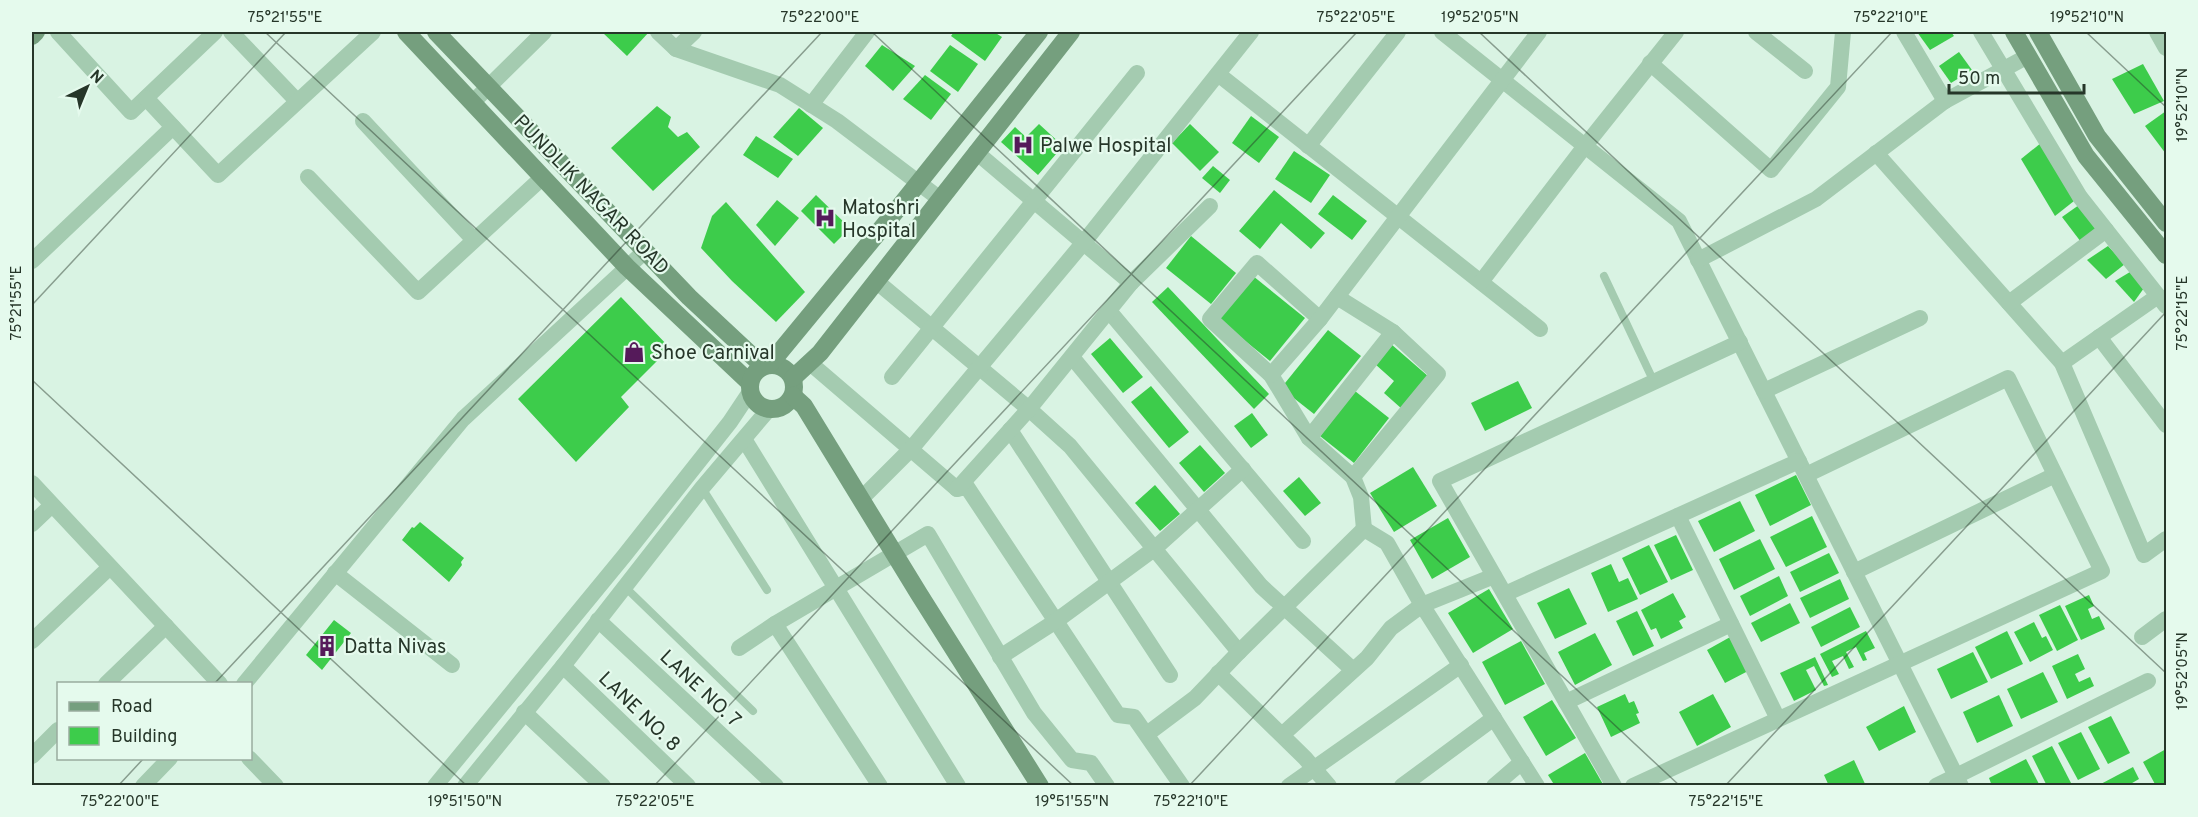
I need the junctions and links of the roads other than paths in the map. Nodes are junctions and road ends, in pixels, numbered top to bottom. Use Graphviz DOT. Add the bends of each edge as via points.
graph roads {
  1 [pos="36,32"];
  2 [pos="58,32"];
  3 [pos="215,32"];
  4 [pos="231,32"];
  5 [pos="373,32"];
  6 [pos="406,32"];
  7 [pos="436,32"];
  8 [pos="544,32"];
  9 [pos="658,32"];
  10 [pos="694,32"];
  11 [pos="867,32"];
  12 [pos="1039,32"];
  13 [pos="1071,32"];
  14 [pos="1251,32"];
  15 [pos="1398,32"];
  16 [pos="1442,32"];
  17 [pos="1539,32"];
  18 [pos="1676,32"];
  19 [pos="1756,32"];
  20 [pos="1843,32"];
  21 [pos="1904,32"];
  22 [pos="1982,32"];
  23 [pos="2014,32"];
  24 [pos="2038,32"];
  25 [pos="2157,32"];
  26 [pos="32,36"];
  27 [pos="2166,48"];
  28 [pos="676,49"];
  29 [pos="2028,56"];
  30 [pos="1650,63"];
  31 [pos="2003,70"];
  32 [pos="1804,71"];
  33 [pos="1137,73"];
  34 [pos="1218,74"];
  35 [pos="1501,79"];
  36 [pos="488,86"];
  37 [pos="146,99"];
  38 [pos="1946,101"];
  39 [pos="297,102"];
  40 [pos="473,102"];
  41 [pos="811,105"];
  42 [pos="363,121"];
  43 [pos="172,127"];
  44 [pos="1308,146"];
  45 [pos="1585,146"];
  46 [pos="976,152"];
  47 [pos="1876,153"];
  48 [pos="309,177"];
  49 [pos="543,177"];
  50 [pos="918,183"];
  51 [pos="940,199"];
  52 [pos="1035,201"];
  53 [pos="1210,206"];
  54 [pos="1398,216"];
  55 [pos="2166,223"];
  56 [pos="2106,230"];
  57 [pos="474,240"];
  58 [pos="1084,242"];
  59 [pos="645,251"];
  60 [pos="2166,255"];
  61 [pos="1698,260"];
  62 [pos="32,261"];
  63 [pos="627,267"];
  64 [pos="1604,276"];
  65 [pos="876,281"];
  66 [pos="1481,282"];
  67 [pos="1131,283"];
  68 [pos="1337,297"];
  69 [pos="2162,301"];
  70 [pos="2009,303"];
  71 [pos="1109,311"];
  72 [pos="1920,318"];
  73 [pos="1320,319"];
  74 [pos="933,327"];
  75 [pos="1540,329"];
  76 [pos="1393,332"];
  77 [pos="2099,337"];
  78 [pos="1740,342"];
  79 [pos="1072,357"];
  80 [pos="810,363"];
  81 [pos="2062,363"];
  82 [pos="766,365"];
  83 [pos="980,367"];
  84 [pos="1271,375"];
  85 [pos="892,377"];
  86 [pos="1654,382"];
  87 [pos="750,387"];
  88 [pos="793,387"];
  89 [pos="1764,392"];
  90 [pos="769,409"];
  91 [pos="1029,409"];
  92 [pos="2166,424"];
  93 [pos="1010,430"];
  94 [pos="1309,438"];
  95 [pos="744,439"];
  96 [pos="911,449"];
  97 [pos="1803,468"];
  98 [pos="1243,469"];
  99 [pos="2055,475"];
  100 [pos="1353,477"];
  101 [pos="32,483"];
  102 [pos="702,488"];
  103 [pos="957,489"];
  104 [pos="861,499"];
  105 [pos="52,505"];
  106 [pos="1198,509"];
  107 [pos="1678,516"];
  108 [pos="32,524"];
  109 [pos="1364,529"];
  110 [pos="2166,538"];
  111 [pos="1304,541"];
  112 [pos="633,546"];
  113 [pos="1154,549"];
  114 [pos="894,554"];
  115 [pos="648,557"];
  116 [pos="110,567"];
  117 [pos="1854,572"];
  118 [pos="335,573"];
  119 [pos="1494,576"];
  120 [pos="1109,582"];
  121 [pos="626,587"];
  122 [pos="835,589"];
  123 [pos="767,590"];
  124 [pos="1505,594"];
  125 [pos="1422,605"];
  126 [pos="1284,607"];
  127 [pos="2166,619"];
  128 [pos="598,620"];
  129 [pos="1056,621"];
  130 [pos="775,624"];
  131 [pos="1731,624"];
  132 [pos="166,626"];
  133 [pos="2142,638"];
  134 [pos="32,641"];
  135 [pos="739,648"];
  136 [pos="1239,652"];
  137 [pos="1000,657"];
  138 [pos="1900,663"];
  139 [pos="452,665"];
  140 [pos="1461,665"];
  141 [pos="563,666"];
  142 [pos="1353,670"];
  143 [pos="1218,673"];
  144 [pos="1170,675"];
  145 [pos="2148,681"];
  146 [pos="108,682"];
  147 [pos="218,682"];
  148 [pos="246,682"];
  149 [pos="1566,702"];
  150 [pos="753,711"];
  151 [pos="524,712"];
  152 [pos="1494,718"];
  153 [pos="1778,719"];
  154 [pos="57,731"];
  155 [pos="1147,734"];
  156 [pos="1282,735"];
  157 [pos="32,756"];
  158 [pos="169,760"];
  159 [pos="250,760"];
  160 [pos="1522,762"];
  161 [pos="1314,768"];
  162 [pos="1959,781"];
  163 [pos="143,786"];
  164 [pos="276,786"];
  165 [pos="435,786"];
  166 [pos="465,786"];
  167 [pos="603,786"];
  168 [pos="688,786"];
  169 [pos="776,786"];
  170 [pos="880,786"];
  171 [pos="958,786"];
  172 [pos="1040,786"];
  173 [pos="1107,786"];
  174 [pos="1182,786"];
  175 [pos="1289,786"];
  176 [pos="1329,786"];
  177 [pos="1402,786"];
  178 [pos="1494,786"];
  179 [pos="1537,786"];
  180 [pos="1614,786"];
  181 [pos="1633,786"];
  182 [pos="1936,786"];
  1 -- 26 [label="main road"];
  2 -- 37 [label="street" via="131,112"];
  3 -- 37 [label="street"];
  4 -- 39 [label="street"];
  5 -- 39 [label="street"];
  6 -- 40 [label="main road, PUNDLIK NAGAR ROAD"];
  7 -- 36 [label="main road, PUNDLIK NAGAR ROAD"];
  8 -- 36 [label="street"];
  9 -- 28 [label="street"];
  10 -- 28 [label="street"];
  11 -- 41 [label="street"];
  12 -- 50 [label="main road"];
  13 -- 46 [label="main road"];
  14 -- 34 [label="street"];
  15 -- 44 [label="street"];
  16 -- 35 [label="street"];
  17 -- 35 [label="street"];
  18 -- 30 [label="street"];
  19 -- 32 [label="street"];
  20 -- 30 [label="street" via="1838,87 1771,170"];
  21 -- 38 [label="street"];
  22 -- 31 [label="street"];
  23 -- 29 [label="main road"];
  24 -- 55 [label="main road" via="2097,136"];
  25 -- 27 [label="street"];
  28 -- 41 [label="street" via="780,85"];
  29 -- 31 [label="street"];
  29 -- 60 [label="main road" via="2086,156"];
  30 -- 45 [label="street"];
  31 -- 38 [label="street"];
  31 -- 56 [label="street" via="2080,197"];
  33 -- 52 [label="street"];
  34 -- 44 [label="street"];
  34 -- 58 [label="street"];
  35 -- 45 [label="street"];
  35 -- 54 [label="street"];
  36 -- 40 [label="street"];
  36 -- 59 [label="main road, PUNDLIK NAGAR ROAD"];
  37 -- 43 [label="street"];
  38 -- 47 [label="street"];
  39 -- 43 [label="street" via="218,175"];
  40 -- 49 [label="main road, PUNDLIK NAGAR ROAD"];
  41 -- 50 [label="street"];
  42 -- 57 [label="street"];
  43 -- 62 [label="street"];
  44 -- 54 [label="street"];
  45 -- 61 [label="street" via="1679,220"];
  45 -- 66 [label="street"];
  46 -- 51 [label="main road"];
  46 -- 52 [label="street"];
  47 -- 61 [label="street" via="1816,199"];
  47 -- 70 [label="street"];
  48 -- 57 [label="street" via="418,291"];
  49 -- 57 [label="street"];
  49 -- 63 [label="main road, PUNDLIK NAGAR ROAD"];
  50 -- 51 [label="street"];
  50 -- 82 [label="main road"];
  51 -- 65 [label="main road"];
  52 -- 58 [label="street"];
  52 -- 74 [label="street"];
  53 -- 67 [label="street"];
  54 -- 66 [label="street"];
  54 -- 68 [label="street"];
  56 -- 69 [label="street"];
  56 -- 70 [label="street"];
  58 -- 67 [label="street"];
  58 -- 83 [label="street"];
  59 -- 63 [label="street"];
  59 -- 82 [label="main road, PUNDLIK NAGAR ROAD" via="689,297"];
  61 -- 78 [label="street"];
  63 -- 87 [label="main road, PUNDLIK NAGAR ROAD"];
  63 -- 118 [label="street" via="463,419"];
  64 -- 86 [label="lane"];
  65 -- 74 [label="street"];
  65 -- 80 [label="main road"];
  66 -- 75 [label="street"];
  67 -- 71 [label="street"];
  68 -- 73 [label="street"];
  68 -- 76 [label="street"];
  69 -- 77 [label="street"];
  70 -- 81 [label="street"];
  71 -- 79 [label="street"];
  71 -- 98 [label="street"];
  72 -- 89 [label="street"];
  73 -- 84 [label="street"];
  73 -- 84 [label="street" via="1257,263 1210,320"];
  74 -- 83 [label="street"];
  74 -- 85 [label="street"];
  76 -- 94 [label="street"];
  76 -- 100 [label="street" via="1438,374"];
  77 -- 81 [label="street"];
  77 -- 92 [label="street"];
  78 -- 86 [label="street"];
  78 -- 89 [label="street"];
  79 -- 91 [label="street"];
  79 -- 106 [label="street"];
  80 -- 88 [label="main road"];
  80 -- 96 [label="street"];
  81 -- 110 [label="street" via="2144,555"];
  82 -- 87 [label="main road" via="756,370"];
  82 -- 88 [label="main road" via="787,370"];
  83 -- 91 [label="street"];
  83 -- 96 [label="street"];
  84 -- 94 [label="street"];
  86 -- 119 [label="street" via="1440,481"];
  87 -- 90 [label="main road" via="754,400"];
  87 -- 112 [label="street" via="730,422"];
  88 -- 90 [label="main road" via="787,404"];
  88 -- 104 [label="main road"];
  89 -- 97 [label="street"];
  90 -- 95 [label="street"];
  91 -- 93 [label="street"];
  91 -- 113 [label="street" via="1070,446"];
  93 -- 103 [label="street"];
  93 -- 120 [label="street"];
  94 -- 100 [label="street"];
  95 -- 102 [label="street"];
  95 -- 122 [label="street"];
  96 -- 103 [label="street"];
  96 -- 104 [label="street"];
  97 -- 99 [label="street" via="2008,378"];
  97 -- 107 [label="street"];
  97 -- 117 [label="street"];
  98 -- 106 [label="street"];
  98 -- 111 [label="street"];
  99 -- 117 [label="street"];
  99 -- 138 [label="street" via="2102,571"];
  100 -- 109 [label="street" via="1361,497"];
  101 -- 105 [label="street"];
  102 -- 115 [label="street"];
  102 -- 123 [label="lane"];
  103 -- 129 [label="street" via="967,487"];
  104 -- 114 [label="main road"];
  105 -- 108 [label="street"];
  105 -- 116 [label="street"];
  106 -- 113 [label="street"];
  106 -- 126 [label="street"];
  107 -- 124 [label="street"];
  107 -- 131 [label="street"];
  109 -- 125 [label="street" via="1387,543"];
  109 -- 126 [label="street"];
  112 -- 115 [label="street"];
  112 -- 165 [label="street"];
  113 -- 120 [label="street"];
  113 -- 136 [label="street"];
  114 -- 122 [label="street"];
  114 -- 137 [label="street" via="928,534"];
  114 -- 172 [label="main road"];
  115 -- 121 [label="street"];
  116 -- 132 [label="street"];
  116 -- 134 [label="street"];
  117 -- 138 [label="street"];
  118 -- 139 [label="street"];
  118 -- 148 [label="street"];
  119 -- 124 [label="street"];
  119 -- 125 [label="street"];
  120 -- 129 [label="street"];
  120 -- 144 [label="street"];
  121 -- 128 [label="street"];
  121 -- 150 [label="lane"];
  122 -- 130 [label="street"];
  122 -- 171 [label="street"];
  124 -- 149 [label="street"];
  125 -- 140 [label="street"];
  125 -- 142 [label="street" via="1391,628"];
  126 -- 136 [label="street"];
  126 -- 142 [label="street"];
  127 -- 133 [label="street"];
  128 -- 141 [label="street"];
  128 -- 169 [label="street, LANE NO. 7"];
  129 -- 137 [label="street"];
  129 -- 155 [label="street" via="1118,715 1134,717"];
  130 -- 135 [label="street"];
  130 -- 170 [label="street"];
  131 -- 149 [label="street"];
  131 -- 153 [label="street"];
  132 -- 146 [label="street"];
  132 -- 147 [label="street"];
  136 -- 143 [label="street"];
  137 -- 173 [label="street" via="1052,738 1072,760 1091,763"];
  138 -- 153 [label="street"];
  138 -- 162 [label="street"];
  140 -- 152 [label="street"];
  140 -- 161 [label="street"];
  141 -- 151 [label="street"];
  141 -- 168 [label="street, LANE NO. 8"];
  142 -- 156 [label="street"];
  143 -- 155 [label="street" via="1195,698"];
  143 -- 156 [label="street"];
  145 -- 162 [label="street"];
  149 -- 180 [label="street"];
  151 -- 166 [label="street"];
  151 -- 167 [label="street"];
  152 -- 160 [label="street"];
  152 -- 177 [label="street"];
  153 -- 181 [label="street"];
  154 -- 157 [label="street"];
  155 -- 174 [label="street"];
  156 -- 161 [label="street"];
  158 -- 163 [label="street"];
  159 -- 164 [label="street"];
  160 -- 178 [label="street"];
  160 -- 179 [label="street"];
  161 -- 175 [label="street"];
  161 -- 176 [label="street"];
  162 -- 182 [label="street"];
}
